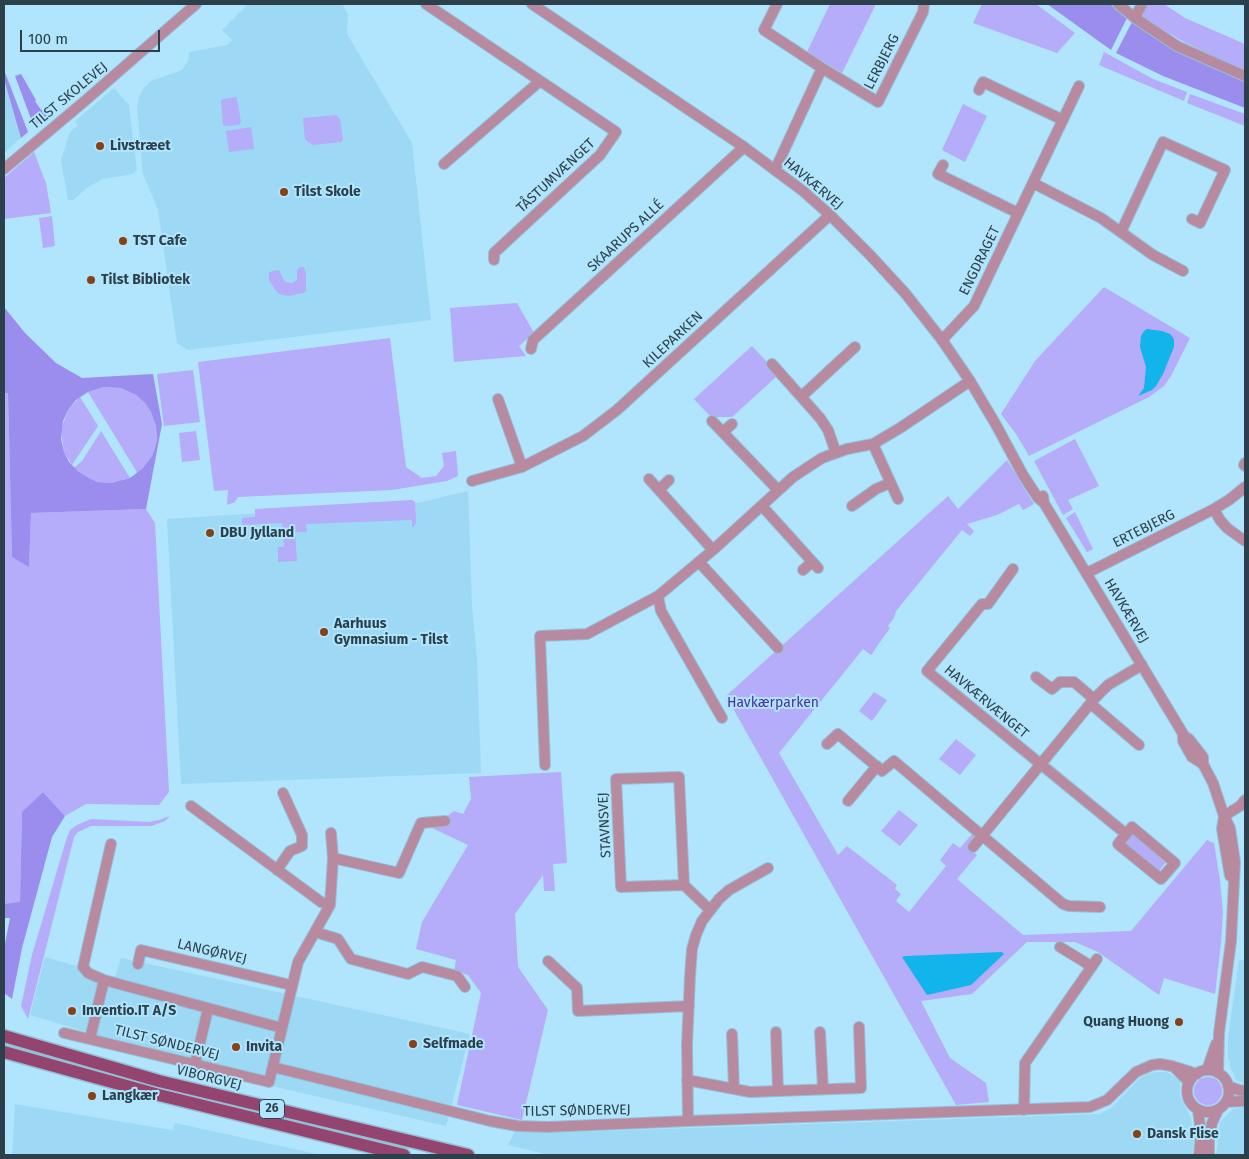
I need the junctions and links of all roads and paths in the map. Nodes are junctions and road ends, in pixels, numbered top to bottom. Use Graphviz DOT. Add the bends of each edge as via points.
graph roads {
  1 [pos="196,4"];
  2 [pos="426,4"];
  3 [pos="532,4"];
  4 [pos="777,4"];
  5 [pos="924,4"];
  6 [pos="1118,4"];
  7 [pos="1142,4"];
  8 [pos="1135,18"];
  9 [pos="822,68"];
  10 [pos="1245,76"];
  11 [pos="540,80"];
  12 [pos="1079,86"];
  13 [pos="979,90"];
  14 [pos="1063,120"];
  15 [pos="744,147"];
  16 [pos="444,164"];
  17 [pos="943,165"];
  18 [pos="4,169"];
  19 [pos="775,170"];
  20 [pos="1032,183"];
  21 [pos="1018,213"];
  22 [pos="830,215"];
  23 [pos="1192,219"];
  24 [pos="1121,232"];
  25 [pos="494,260"];
  26 [pos="1183,271"];
  27 [pos="942,340"];
  28 [pos="855,347"];
  29 [pos="531,349"];
  30 [pos="772,364"];
  31 [pos="970,381"];
  32 [pos="802,396"];
  33 [pos="498,399"];
  34 [pos="712,421"];
  35 [pos="732,424"];
  36 [pos="723,432"];
  37 [pos="873,444"];
  38 [pos="836,453"];
  39 [pos="522,467"];
  40 [pos="649,478"];
  41 [pos="669,480"];
  42 [pos="472,481"];
  43 [pos="890,483"];
  44 [pos="1245,487"];
  45 [pos="659,490"];
  46 [pos="778,490"];
  47 [pos="898,499"];
  48 [pos="762,506"];
  49 [pos="852,506"];
  50 [pos="1214,509"];
  51 [pos="1245,541"];
  52 [pos="713,550"];
  53 [pos="699,562"];
  54 [pos="1013,569"];
  55 [pos="803,570"];
  56 [pos="1087,573"];
  57 [pos="658,596"];
  58 [pos="778,648"];
  59 [pos="1142,665"];
  60 [pos="1036,677"];
  61 [pos="1092,701"];
  62 [pos="722,718"];
  63 [pos="828,744"];
  64 [pos="1139,745"];
  65 [pos="1040,764"];
  66 [pos="545,766"];
  67 [pos="877,766"];
  68 [pos="283,793"];
  69 [pos="1245,800"];
  70 [pos="848,801"];
  71 [pos="191,806"];
  72 [pos="1224,816"];
  73 [pos="445,821"];
  74 [pos="331,833"];
  75 [pos="983,834"];
  76 [pos="1126,834"];
  77 [pos="111,844"];
  78 [pos="973,847"];
  79 [pos="333,858"];
  80 [pos="768,868"];
  81 [pos="278,870"];
  82 [pos="684,885"];
  83 [pos="330,906"];
  84 [pos="1100,907"];
  85 [pos="710,909"];
  86 [pos="315,932"];
  87 [pos="1060,947"];
  88 [pos="548,961"];
  89 [pos="138,964"];
  90 [pos="104,980"];
  91 [pos="291,985"];
  92 [pos="465,987"];
  93 [pos="689,1006"];
  94 [pos="208,1009"];
  95 [pos="859,1026"];
  96 [pos="282,1028"];
  97 [pos="776,1032"];
  98 [pos="820,1032"];
  99 [pos="64,1033"];
  100 [pos="1219,1033"];
  101 [pos="732,1034"];
  102 [pos="4,1036"];
  103 [pos="90,1039"];
  104 [pos="4,1052"];
  105 [pos="195,1064"];
  106 [pos="1172,1066"];
  107 [pos="273,1067"];
  108 [pos="1207,1070"];
  109 [pos="1218,1073"];
  110 [pos="1197,1074"];
  111 [pos="687,1080"];
  112 [pos="1189,1082"];
  113 [pos="1228,1086"];
  114 [pos="734,1089"];
  115 [pos="823,1089"];
  116 [pos="1245,1090"];
  117 [pos="778,1091"];
  118 [pos="1245,1101"];
  119 [pos="1226,1102"];
  120 [pos="1024,1110"];
  121 [pos="1198,1110"];
  122 [pos="1218,1110"];
  123 [pos="688,1121"];
  124 [pos="404,1155"];
  125 [pos="468,1155"];
  126 [pos="1199,1155"];
  127 [pos="1209,1155"];
  1 -- 18 [label="street, TILST SKOLEVEJ"];
  2 -- 11 [label="street, TÅSTUMVÆNGET"];
  3 -- 15 [label="street, HAVKÆRVEJ"];
  4 -- 9 [label="street, LERBJERG" via="764,30"];
  5 -- 9 [label="street, LERBJERG" via="878,102"];
  6 -- 8 [label="street"];
  7 -- 8 [label="street"];
  8 -- 10 [label="street" via="1177,46"];
  9 -- 19 [label="street"];
  11 -- 16 [label="street"];
  11 -- 25 [label="street, TÅSTUMVÆNGET" via="616,132 596,159 494,253"];
  12 -- 14 [label="street, ENGDRAGET"];
  13 -- 14 [label="street" via="983,82"];
  14 -- 20 [label="street, ENGDRAGET"];
  15 -- 19 [label="street, HAVKÆRVEJ"];
  15 -- 29 [label="street, SKAARUPS ALLÉ" via="533,340"];
  17 -- 21 [label="street" via="938,174"];
  19 -- 22 [label="street, HAVKÆRVEJ"];
  20 -- 21 [label="street, ENGDRAGET"];
  20 -- 24 [label="street" via="1101,218"];
  21 -- 27 [label="street, ENGDRAGET" via="974,306"];
  22 -- 27 [label="street, HAVKÆRVEJ" via="905,293"];
  22 -- 39 [label="street, KILEPARKEN" via="617,410 583,436"];
  23 -- 24 [label="street" via="1200,223 1225,170 1164,142"];
  24 -- 26 [label="street"];
  27 -- 31 [label="street, HAVKÆRVEJ"];
  28 -- 32 [label="street"];
  30 -- 32 [label="street"];
  31 -- 37 [label="street"];
  31 -- 56 [label="street, HAVKÆRVEJ" via="1011,451 1029,471 1044,503"];
  32 -- 38 [label="street" via="828,430"];
  33 -- 39 [label="street"];
  34 -- 36 [label="street"];
  35 -- 36 [label="street"];
  36 -- 46 [label="street"];
  37 -- 38 [label="street"];
  37 -- 43 [label="street"];
  38 -- 46 [label="street" via="805,468"];
  39 -- 42 [label="street, KILEPARKEN"];
  40 -- 45 [label="street"];
  41 -- 45 [label="street"];
  43 -- 47 [label="street"];
  43 -- 49 [label="street"];
  44 -- 50 [label="street, ERTEBJERG"];
  45 -- 52 [label="street"];
  46 -- 48 [label="street"];
  48 -- 52 [label="street"];
  48 -- 55 [label="street" via="815,565"];
  50 -- 51 [label="street" via="1227,528"];
  50 -- 56 [label="street, ERTEBJERG"];
  52 -- 53 [label="street"];
  53 -- 57 [label="street"];
  53 -- 58 [label="street" via="756,631"];
  54 -- 65 [label="street, HAVKÆRVÆNGET" via="988,604 982,604 927,670"];
  56 -- 59 [label="street, HAVKÆRVEJ"];
  57 -- 62 [label="street" via="661,611"];
  57 -- 66 [label="street" via="588,634 540,636"];
  59 -- 61 [label="street" via="1108,685"];
  59 -- 72 [label="street, HAVKÆRVEJ" via="1183,734 1203,757"];
  60 -- 61 [label="street" via="1052,689 1060,682 1074,682"];
  61 -- 64 [label="street"];
  61 -- 65 [label="street"];
  63 -- 67 [label="street" via="838,734"];
  65 -- 75 [label="street"];
  65 -- 76 [label="street, HAVKÆRVÆNGET"];
  67 -- 70 [label="street"];
  67 -- 75 [label="street" via="882,771 894,761"];
  68 -- 81 [label="street" via="302,834 302,846 290,851"];
  69 -- 72 [label="street"];
  71 -- 81 [label="street"];
  72 -- 100 [label="street, HAVKÆRVEJ" via="1230,828 1235,862 1232,941"];
  73 -- 79 [label="street" via="422,823 399,873"];
  74 -- 79 [label="street"];
  75 -- 78 [label="street"];
  75 -- 84 [label="street" via="1063,904"];
  76 -- 76 [label="street, HAVKÆRVÆNGET" via="1132,827 1175,863 1161,879 1118,844"];
  77 -- 90 [label="street" via="83,967"];
  79 -- 83 [label="street"];
  80 -- 85 [label="street" via="729,890"];
  81 -- 83 [label="street"];
  82 -- 82 [label="street, STAVNSVEJ" via="621,887 616,780 679,777"];
  82 -- 85 [label="street"];
  83 -- 86 [label="street"];
  85 -- 93 [label="street" via="692,949"];
  86 -- 91 [label="street" via="298,962"];
  86 -- 92 [label="street" via="338,939 350,960 408,974 422,967 457,976"];
  87 -- 120 [label="street" via="1094,962 1025,1063"];
  88 -- 93 [label="street" via="577,988 578,1011"];
  89 -- 91 [label="street, LANGØRVEJ" via="141,950"];
  90 -- 94 [label="street"];
  90 -- 103 [label="street"];
  91 -- 96 [label="street"];
  93 -- 111 [label="street"];
  94 -- 96 [label="street"];
  94 -- 105 [label="street"];
  95 -- 115 [label="street" via="860,1088"];
  96 -- 107 [label="street"];
  97 -- 117 [label="street"];
  98 -- 115 [label="street"];
  99 -- 103 [label="street, TILST SØNDERVEJ"];
  100 -- 108 [label="street, HAVKÆRVEJ"];
  100 -- 109 [label="street, HAVKÆRVEJ"];
  101 -- 114 [label="street"];
  102 -- 125 [label="main road, VIBORGVEJ / 26" via="159,1081"];
  103 -- 105 [label="street, TILST SØNDERVEJ"];
  104 -- 124 [label="main road, VIBORGVEJ / 26" via="159,1095"];
  105 -- 107 [label="street, TILST SØNDERVEJ" via="269,1082"];
  106 -- 110 [label="street, TILST SØNDERVEJ"];
  106 -- 112 [label="street"];
  106 -- 120 [label="street, TILST SØNDERVEJ" via="1160,1064 1143,1068 1107,1100 1090,1107"];
  107 -- 123 [label="street, TILST SØNDERVEJ" via="518,1126"];
  108 -- 109 [label="street"];
  108 -- 110 [label="street"];
  109 -- 113 [label="street"];
  110 -- 112 [label="street"];
  111 -- 114 [label="street"];
  111 -- 123 [label="street"];
  112 -- 121 [label="street" via="1188,1098"];
  113 -- 116 [label="street"];
  113 -- 119 [label="street"];
  114 -- 117 [label="street"];
  115 -- 117 [label="street"];
  118 -- 119 [label="street"];
  119 -- 122 [label="street"];
  120 -- 123 [label="street, TILST SØNDERVEJ"];
  121 -- 122 [label="street"];
  121 -- 126 [label="street" via="1201,1132"];
  122 -- 127 [label="street" via="1212,1123"];
}
